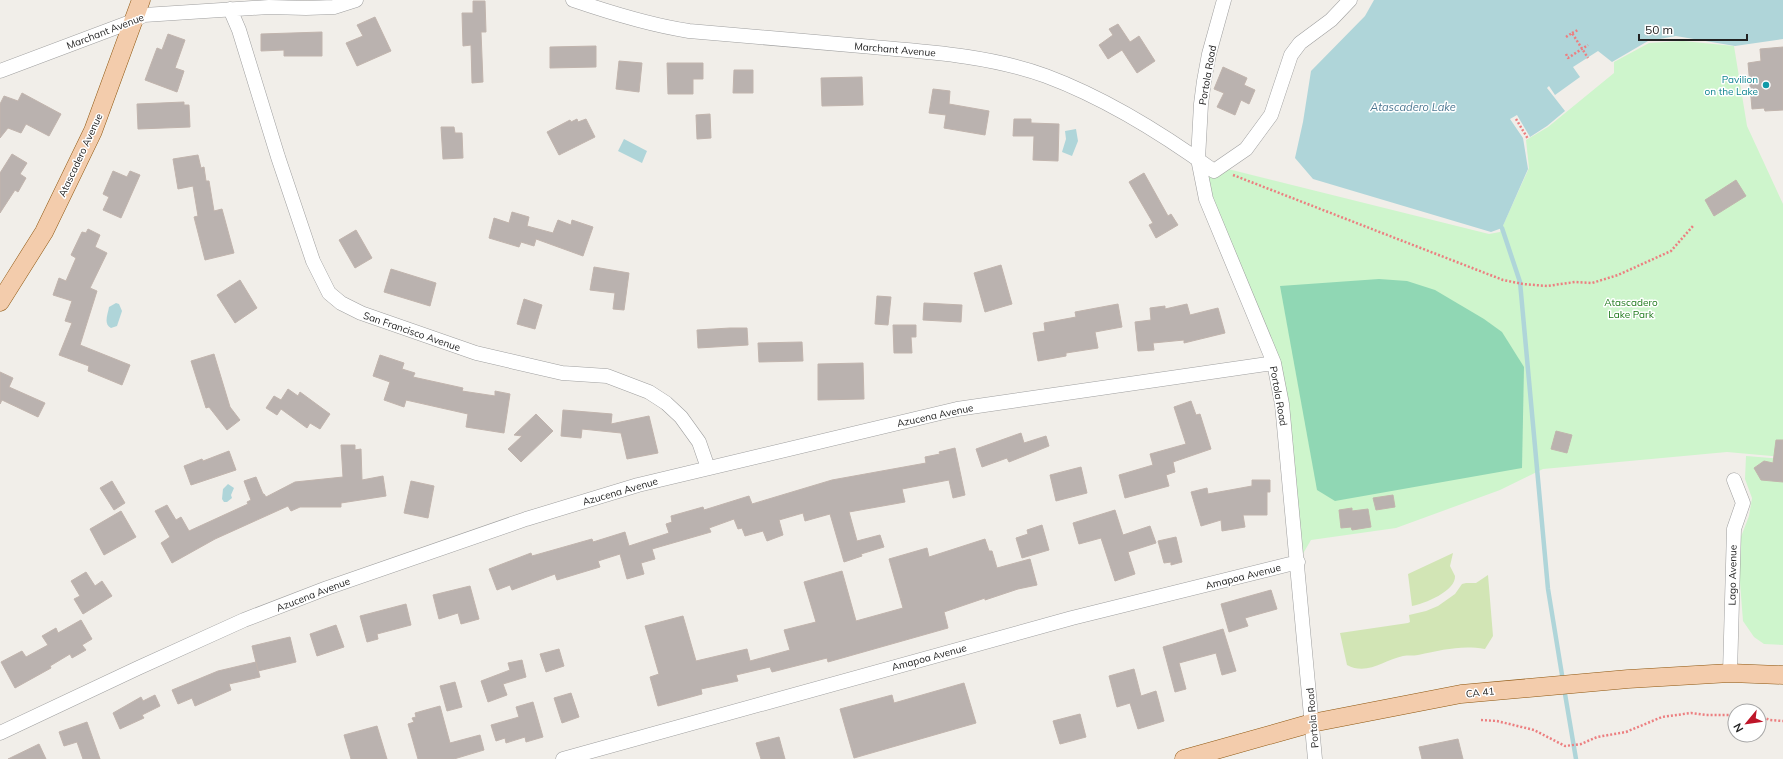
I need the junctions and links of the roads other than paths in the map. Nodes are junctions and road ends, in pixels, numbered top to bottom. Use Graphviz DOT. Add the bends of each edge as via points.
graph roads {
  1 [pos="141,0"];
  2 [pos="356,0"];
  3 [pos="573,0"];
  4 [pos="1224,0"];
  5 [pos="1350,0"];
  6 [pos="230,9"];
  7 [pos="133,21"];
  8 [pos="0,71"];
  9 [pos="1198,159"];
  10 [pos="0,302"];
  11 [pos="1274,363"];
  12 [pos="708,468"];
  13 [pos="1734,480"];
  14 [pos="1298,562"];
  15 [pos="1730,673"];
  16 [pos="1783,675"];
  17 [pos="1312,723"];
  18 [pos="0,733"];
  19 [pos="563,759"];
  20 [pos="1184,759"];
  21 [pos="1315,759"];
  1 -- 7 [label="main road, Atascadero Avenue"];
  2 -- 6 [label="street, Marchant Avenue" via="334,7"];
  3 -- 9 [label="street, Marchant Avenue" via="667,28 950,54 1010,66 1046,76 1109,103"];
  4 -- 9 [label="street, Portola Road" via="1204,81"];
  5 -- 9 [label="street, Marchant Avenue" via="1331,20 1300,43 1291,55 1271,115 1246,149 1214,171"];
  6 -- 7 [label="street, Marchant Avenue" via="144,15"];
  6 -- 12 [label="street, San Francisco Avenue" via="313,261 330,293 361,313 476,353 562,373 607,376 649,392 681,417 699,442"];
  7 -- 8 [label="street, Marchant Avenue"];
  7 -- 10 [label="main road, Atascadero Avenue" via="93,131 44,232"];
  9 -- 11 [label="street, Portola Road" via="1206,199"];
  11 -- 12 [label="street, Azucena Avenue" via="958,409"];
  11 -- 14 [label="street, Portola Road" via="1282,404"];
  12 -- 18 [label="street, Azucena Avenue" via="638,485 526,519 327,588 244,620"];
  13 -- 15 [label="street, Lago Avenue" via="1743,503 1734,529"];
  14 -- 17 [label="street, Portola Road"];
  14 -- 19 [label="street, Amapoa Avenue" via="1057,622"];
  15 -- 16 [label="main road, CA 41 / CA 41"];
  15 -- 17 [label="main road, CA 41 / CA 41" via="1461,694"];
  17 -- 20 [label="main road, CA 41 / CA 41"];
  17 -- 21 [label="street, Portola Road"];
}
